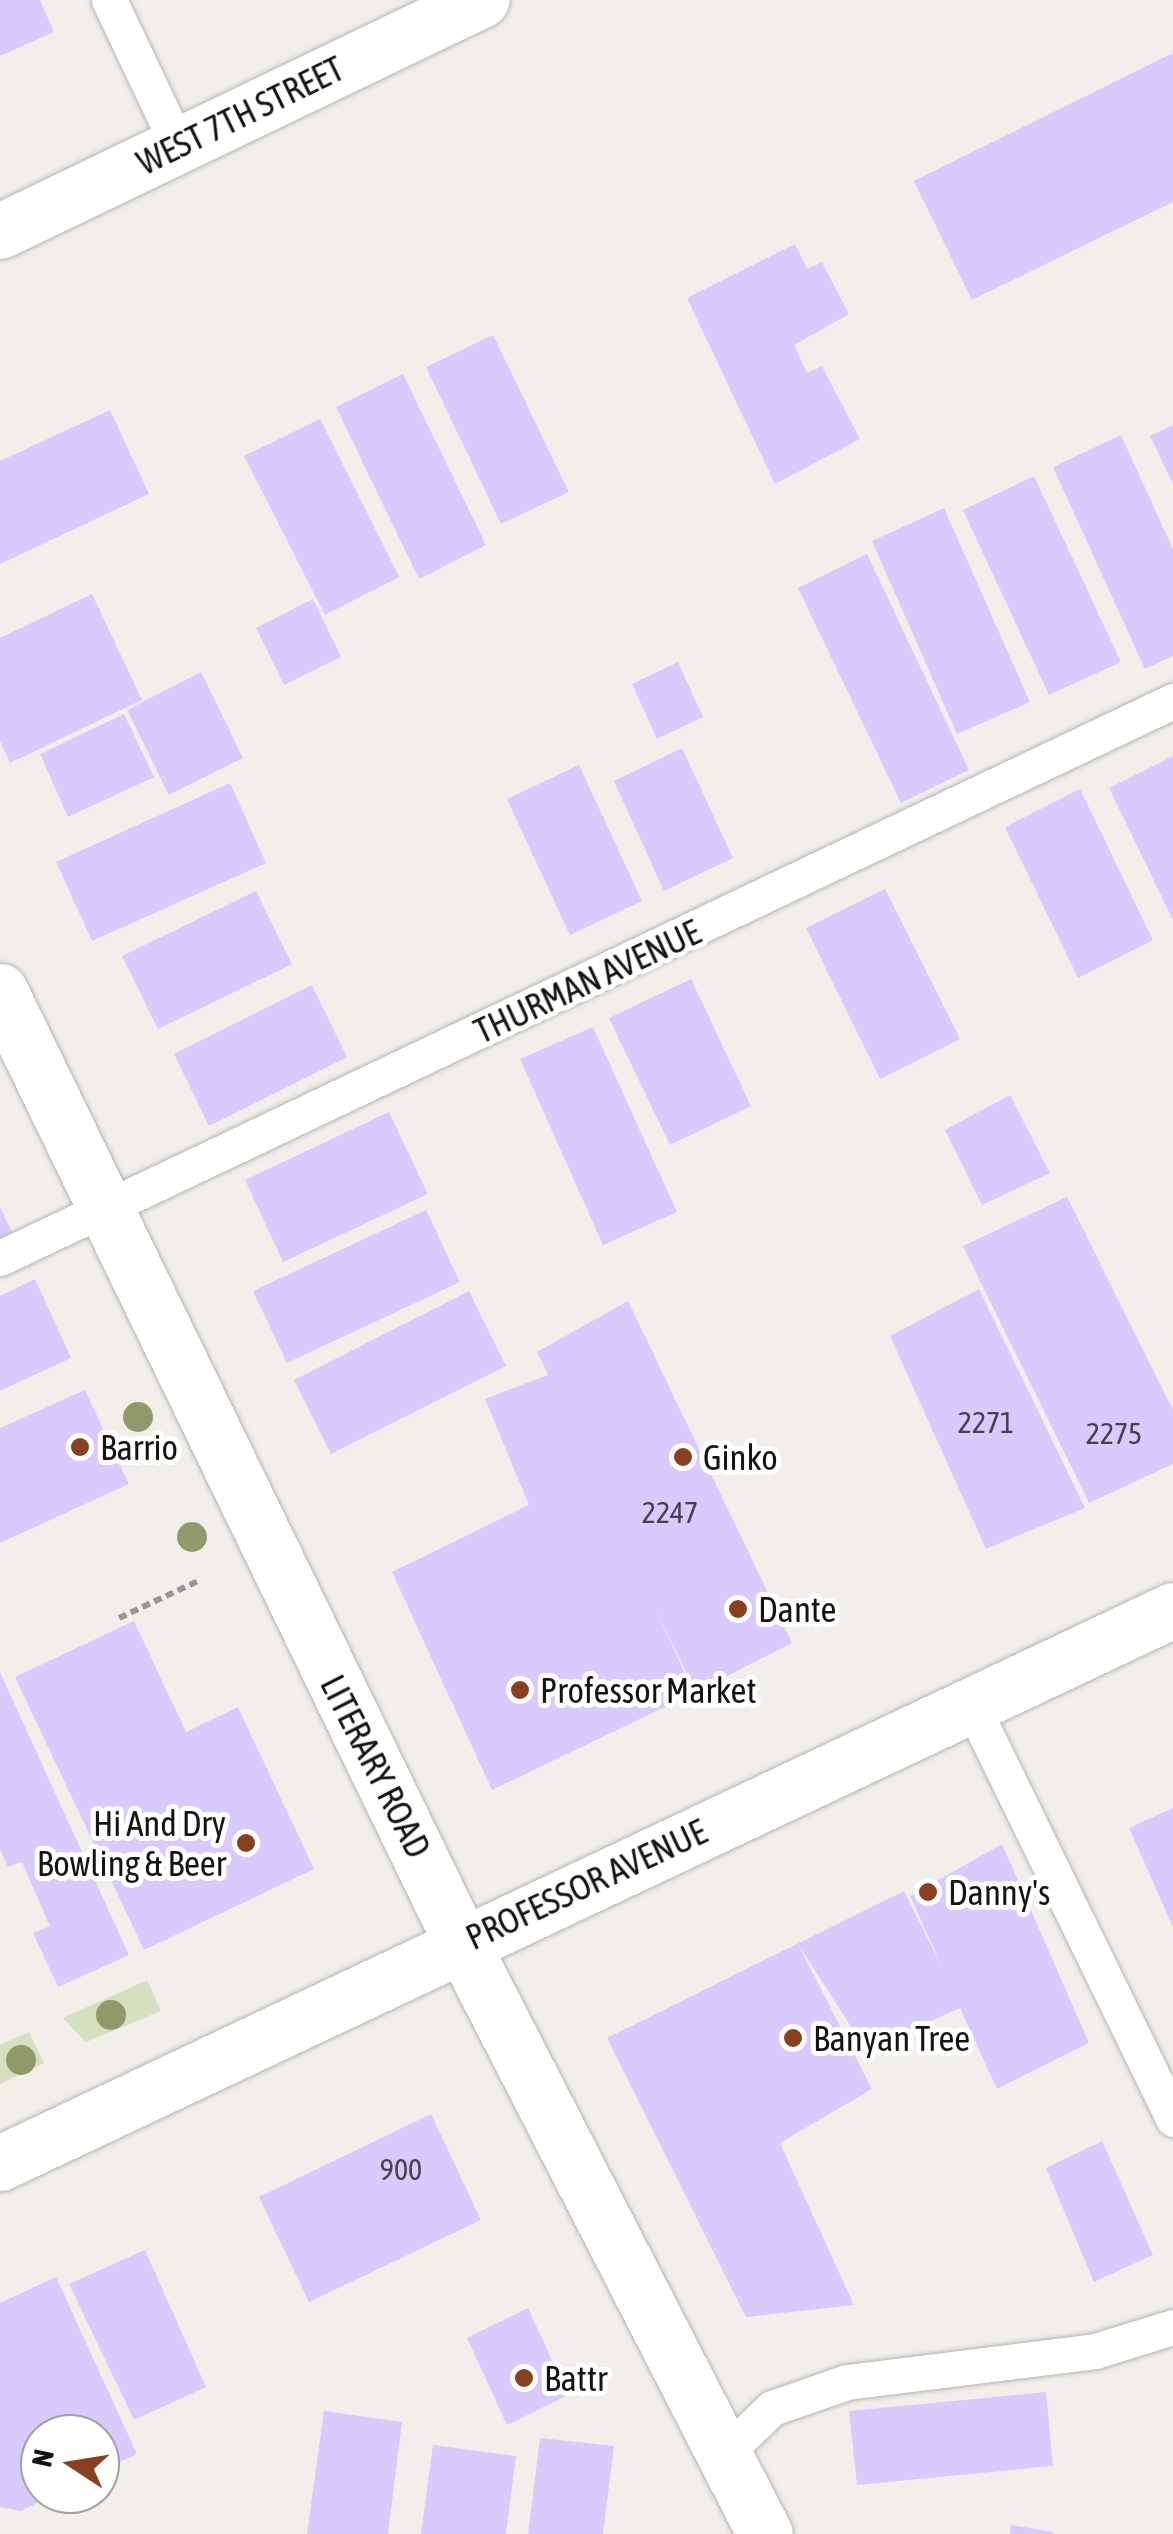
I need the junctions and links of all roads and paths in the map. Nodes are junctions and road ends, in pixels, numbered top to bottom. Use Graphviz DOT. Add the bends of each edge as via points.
graph roads {
  1 [pos="109,0"];
  2 [pos="481,0"];
  3 [pos="178,145"];
  4 [pos="0,231"];
  5 [pos="1173,702"];
  6 [pos="0,991"];
  7 [pos="104,1213"];
  8 [pos="0,1258"];
  9 [pos="198,1581"];
  10 [pos="1173,1610"];
  11 [pos="119,1618"];
  12 [pos="972,1704"];
  13 [pos="462,1942"];
  14 [pos="1173,2119"];
  15 [pos="0,2162"];
  16 [pos="1173,2326"];
  17 [pos="724,2454"];
  18 [pos="765,2534"];
  1 -- 3 [label="lane"];
  2 -- 3 [label="street, WEST 7TH STREET"];
  3 -- 4 [label="street, WEST 7TH STREET"];
  5 -- 7 [label="lane, THURMAN AVENUE"];
  6 -- 7 [label="street, LITERARY ROAD"];
  7 -- 8 [label="lane, THURMAN AVENUE"];
  7 -- 13 [label="street, LITERARY ROAD"];
  9 -- 11 [label="path"];
  10 -- 12 [label="street, PROFESSOR AVENUE"];
  12 -- 13 [label="street, PROFESSOR AVENUE"];
  12 -- 14 [label="lane"];
  13 -- 15 [label="street, PROFESSOR AVENUE"];
  13 -- 17 [label="street, LITERARY ROAD"];
  16 -- 17 [label="lane" via="1095,2351 847,2382 772,2408"];
  17 -- 18 [label="street, LITERARY ROAD"];
}
